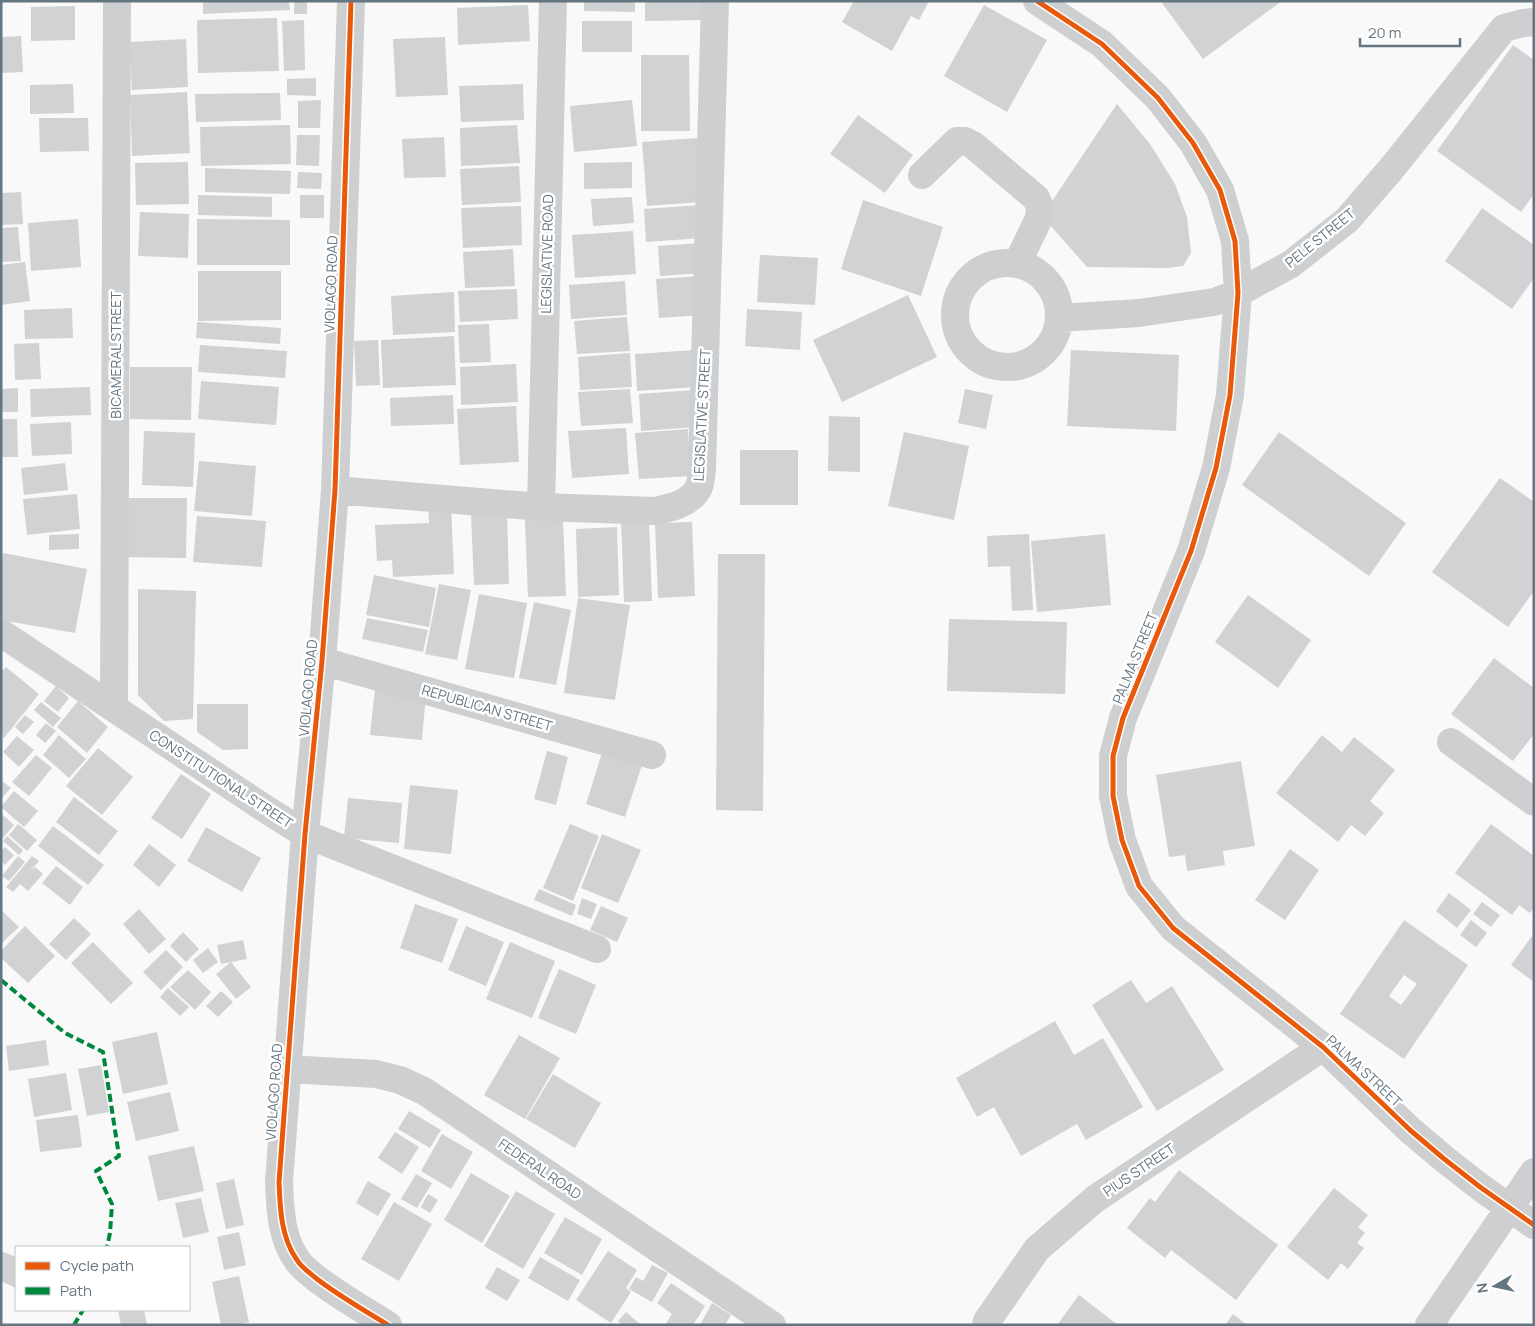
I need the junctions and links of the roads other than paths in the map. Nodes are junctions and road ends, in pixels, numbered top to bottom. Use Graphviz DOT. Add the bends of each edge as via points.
graph roads {
  1 [pos="117,1"];
  2 [pos="351,1"];
  3 [pos="554,1"];
  4 [pos="715,1"];
  5 [pos="1037,1"];
  6 [pos="1534,22"];
  7 [pos="922,175"];
  8 [pos="1017,264"];
  9 [pos="1238,293"];
  10 [pos="1059,318"];
  11 [pos="335,490"];
  12 [pos="540,507"];
  13 [pos="1,633"];
  14 [pos="322,661"];
  15 [pos="114,708"];
  16 [pos="1451,742"];
  17 [pos="652,755"];
  18 [pos="1534,802"];
  19 [pos="305,834"];
  20 [pos="596,949"];
  21 [pos="1323,1047"];
  22 [pos="287,1069"];
  23 [pos="1534,1172"];
  24 [pos="1480,1187"];
  25 [pos="1508,1208"];
  26 [pos="1534,1225"];
  27 [pos="388,1325"];
  28 [pos="772,1325"];
  29 [pos="986,1325"];
  30 [pos="1429,1325"];
  1 -- 15 [label="street, BICAMERAL STREET"];
  2 -- 11 [label="street, VIOLAGO ROAD"];
  3 -- 12 [label="street, LEGISLATIVE ROAD"];
  4 -- 12 [label="street, LEGISLATIVE STREET" via="702,470 698,489 686,501 655,511"];
  5 -- 9 [label="street, PALMA STREET" via="1102,44 1158,98 1193,142 1220,190 1235,241"];
  6 -- 9 [label="street, PELE STREET" via="1504,28 1347,220 1291,264"];
  7 -- 8 [label="street" via="957,141 965,141 1036,198 1039,218"];
  8 -- 10 [label="street" via="1032,269 1043,278 1058,303"];
  8 -- 10 [label="street" via="986,267 973,275 963,288 956,302 954,318 965,347 991,366 1022,366 1048,347 1056,334"];
  9 -- 10 [label="street, PELE STREET" via="1214,302 1178,308"];
  9 -- 21 [label="street, PALMA STREET" via="1230,395 1216,468 1191,551 1123,718 1113,756 1113,796 1122,840 1139,886 1173,928"];
  11 -- 12 [label="street, LEGISLATIVE STREET"];
  11 -- 14 [label="street, VIOLAGO ROAD"];
  13 -- 15 [label="street, CONSTITUTIONAL STREET"];
  14 -- 17 [label="street, REPUBLICAN STREET"];
  14 -- 19 [label="street, VIOLAGO ROAD"];
  15 -- 19 [label="street, CONSTITUTIONAL STREET"];
  16 -- 18 [label="street"];
  19 -- 20 [label="street, CONSTITUTIONAL STREET"];
  19 -- 22 [label="street, VIOLAGO ROAD"];
  21 -- 24 [label="street, PALMA STREET" via="1410,1130"];
  21 -- 29 [label="street, PIUS STREET" via="1095,1199 1037,1249"];
  22 -- 27 [label="street, VIOLAGO ROAD" via="279,1182 283,1226 289,1244 297,1261 308,1272"];
  22 -- 28 [label="street, FEDERAL ROAD" via="376,1074 424,1091"];
  23 -- 24 [label="street"];
  23 -- 25 [label="street"];
  24 -- 25 [label="street, PALMA STREET"];
  25 -- 26 [label="street, PALMA STREET"];
  25 -- 30 [label="street"];
}
